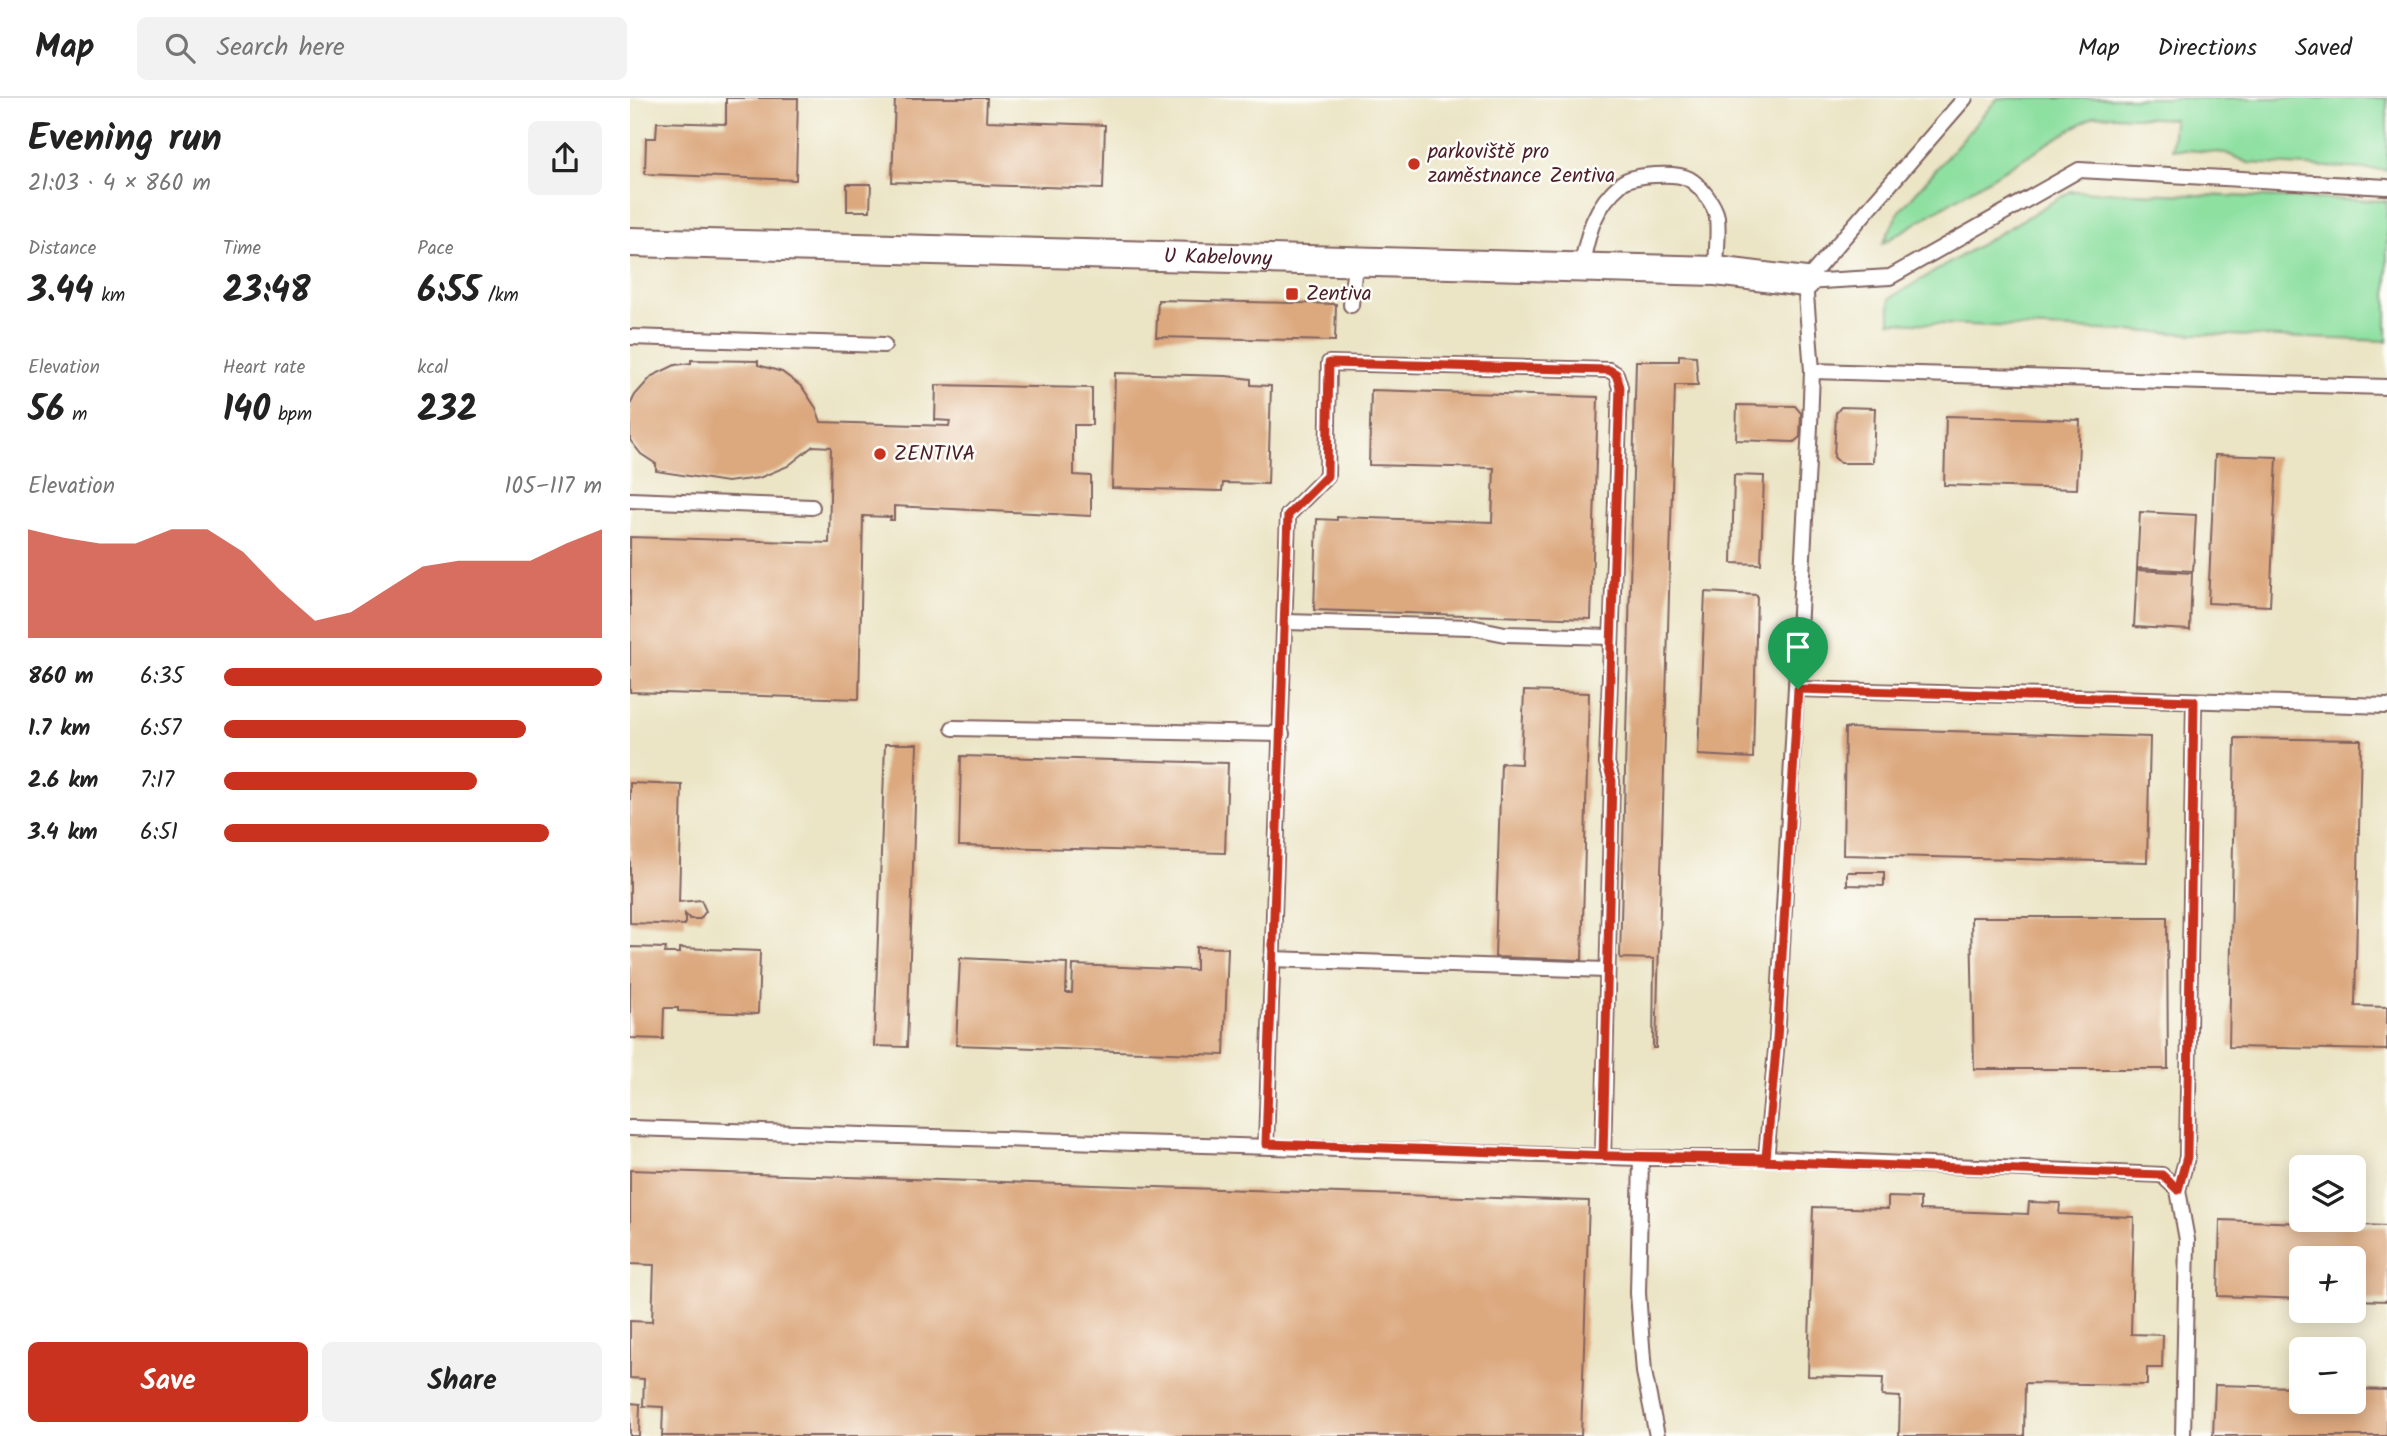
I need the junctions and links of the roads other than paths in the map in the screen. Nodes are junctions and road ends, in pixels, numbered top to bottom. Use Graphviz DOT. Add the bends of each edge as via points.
graph roads {
  1 [pos="1965,98"];
  2 [pos="2387,187"];
  3 [pos="630,242"];
  4 [pos="1355,263"];
  5 [pos="1581,268"];
  6 [pos="1716,271"];
  7 [pos="1805,282"];
  8 [pos="1351,305"];
  9 [pos="630,337"];
  10 [pos="884,345"];
  11 [pos="1812,371"];
  12 [pos="2387,387"];
  13 [pos="630,500"];
  14 [pos="812,507"];
  15 [pos="1285,622"];
  16 [pos="1610,637"];
  17 [pos="1798,689"];
  18 [pos="2194,701"];
  19 [pos="2387,706"];
  20 [pos="953,728"];
  21 [pos="1282,734"];
  22 [pos="1271,959"];
  23 [pos="1606,970"];
  24 [pos="630,1128"];
  25 [pos="1266,1144"];
  26 [pos="1603,1156"];
  27 [pos="1641,1158"];
  28 [pos="1766,1158"];
  29 [pos="2178,1190"];
  30 [pos="1657,1436"];
  31 [pos="2183,1436"];
  1 -- 7 [label="lane"];
  2 -- 7 [label="lane" via="2079,170 1889,277"];
  3 -- 4 [label="street, U Kabelovny"];
  4 -- 5 [label="street, U Kabelovny"];
  4 -- 8 [label="lane"];
  5 -- 6 [label="street, U Kabelovny"];
  5 -- 6 [label="lane" via="1589,226 1597,212 1622,183 1639,175 1688,177 1701,189 1717,215"];
  6 -- 7 [label="street, U Kabelovny"];
  7 -- 11 [label="lane"];
  9 -- 10 [label="lane"];
  11 -- 12 [label="lane"];
  11 -- 17 [label="lane"];
  13 -- 14 [label="lane"];
  15 -- 16 [label="lane" via="1471,627 1505,634"];
  15 -- 16 [label="lane" via="1288,515 1327,476 1329,363 1609,370 1616,374 1620,387"];
  15 -- 21 [label="lane"];
  16 -- 23 [label="lane" via="1607,763 1612,781"];
  17 -- 18 [label="lane"];
  17 -- 28 [label="lane"];
  18 -- 19 [label="lane"];
  18 -- 29 [label="lane" via="2187,1157"];
  20 -- 21 [label="lane"];
  21 -- 22 [label="lane"];
  22 -- 23 [label="lane"];
  22 -- 25 [label="lane"];
  23 -- 26 [label="lane"];
  24 -- 25 [label="lane"];
  25 -- 26 [label="lane"];
  26 -- 27 [label="lane"];
  27 -- 28 [label="lane"];
  27 -- 30 [label="lane" via="1638,1293 1644,1372"];
  28 -- 29 [label="lane" via="2162,1175"];
  29 -- 31 [label="lane" via="2188,1240"];
}
